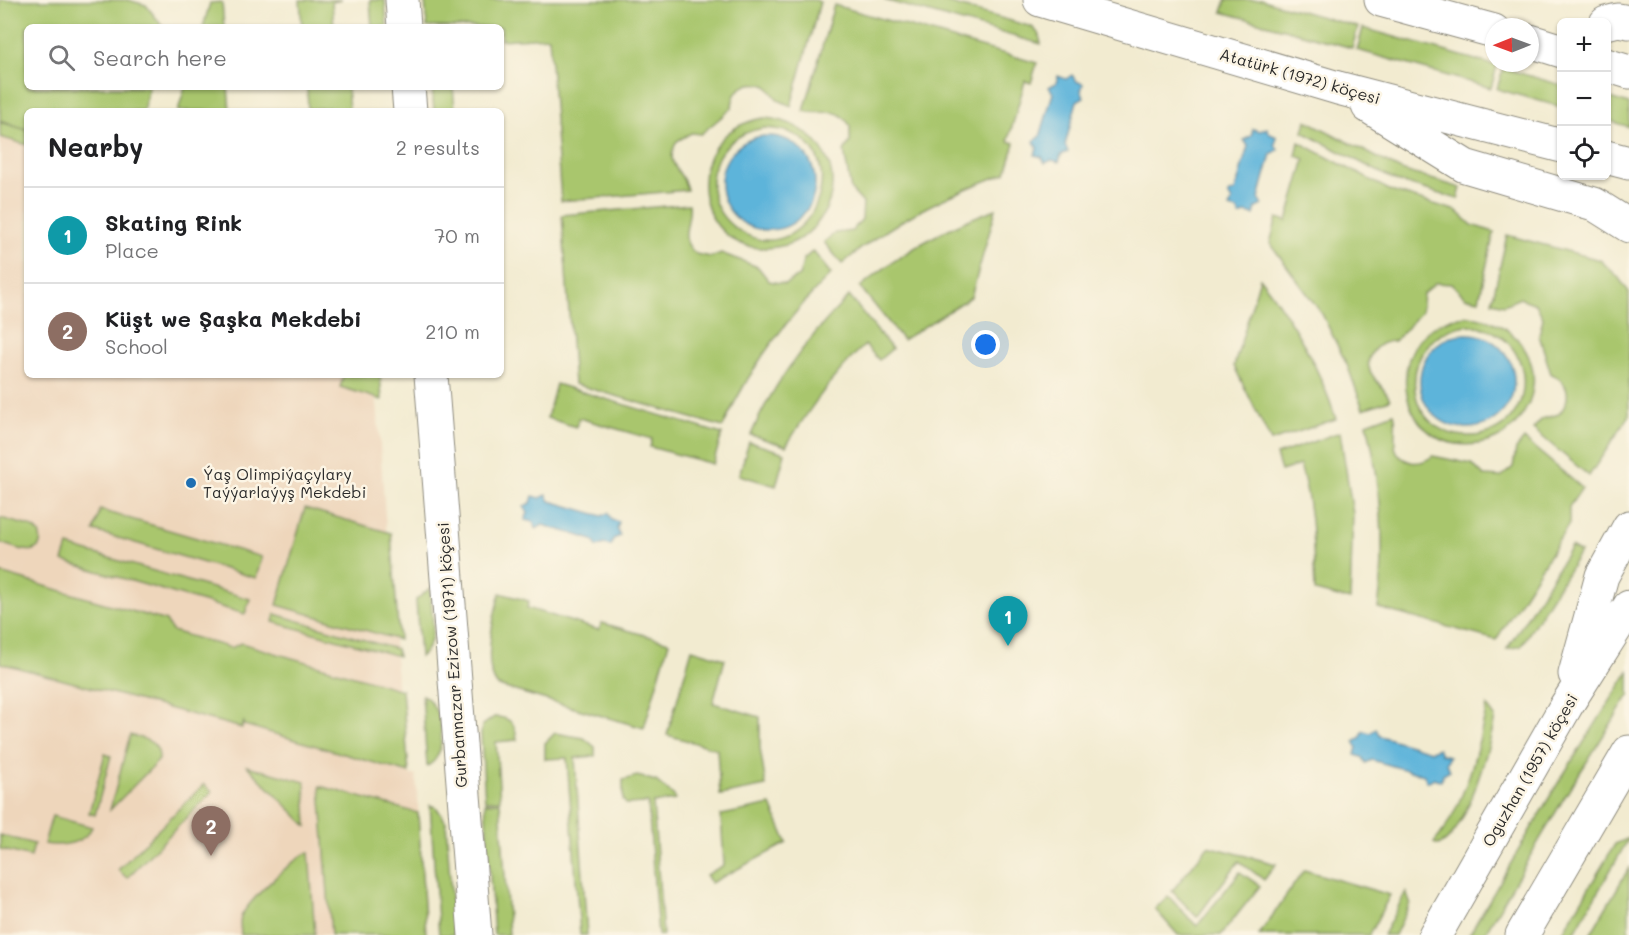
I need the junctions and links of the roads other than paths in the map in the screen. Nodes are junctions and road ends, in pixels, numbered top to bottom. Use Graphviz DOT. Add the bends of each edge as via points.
graph roads {
  1 [pos="402,0"];
  2 [pos="1040,0"];
  3 [pos="1381,0"];
  4 [pos="1611,21"];
  5 [pos="1629,22"];
  6 [pos="404,24"];
  7 [pos="1485,29"];
  8 [pos="1557,34"];
  9 [pos="1539,39"];
  10 [pos="1539,44"];
  11 [pos="1557,49"];
  12 [pos="1611,67"];
  13 [pos="1629,72"];
  14 [pos="1338,88"];
  15 [pos="408,90"];
  16 [pos="410,108"];
  17 [pos="1557,145"];
  18 [pos="1611,158"];
  19 [pos="1629,163"];
  20 [pos="1629,226"];
  21 [pos="431,378"];
  22 [pos="1629,527"];
  23 [pos="1629,607"];
  24 [pos="1566,706"];
  25 [pos="1629,752"];
  26 [pos="1629,767"];
  27 [pos="1604,792"];
  28 [pos="475,935"];
  29 [pos="1435,935"];
  30 [pos="1522,935"];
  1 -- 6 [label="main road"];
  2 -- 14 [label="main road, Atatürk (1972) köçesi"];
  3 -- 7 [label="main road"];
  4 -- 5 [label="main road"];
  8 -- 9 [label="main road"];
  10 -- 11 [label="main road"];
  12 -- 13 [label="main road"];
  14 -- 17 [label="main road, Atatürk (1972) köçesi"];
  14 -- 20 [label="main road" via="1465,166 1594,204"];
  15 -- 16 [label="main road"];
  18 -- 19 [label="main road"];
  21 -- 28 [label="main road, Gurbannazar Ezizow (1971) köçesi"];
  22 -- 24 [label="main road" via="1602,576"];
  23 -- 24 [label="main road, Oguzhan (1957) köçesi"];
  24 -- 29 [label="main road, Oguzhan (1957) köçesi"];
  25 -- 27 [label="main road"];
  26 -- 27 [label="main road"];
  27 -- 30 [label="main road"];
}
